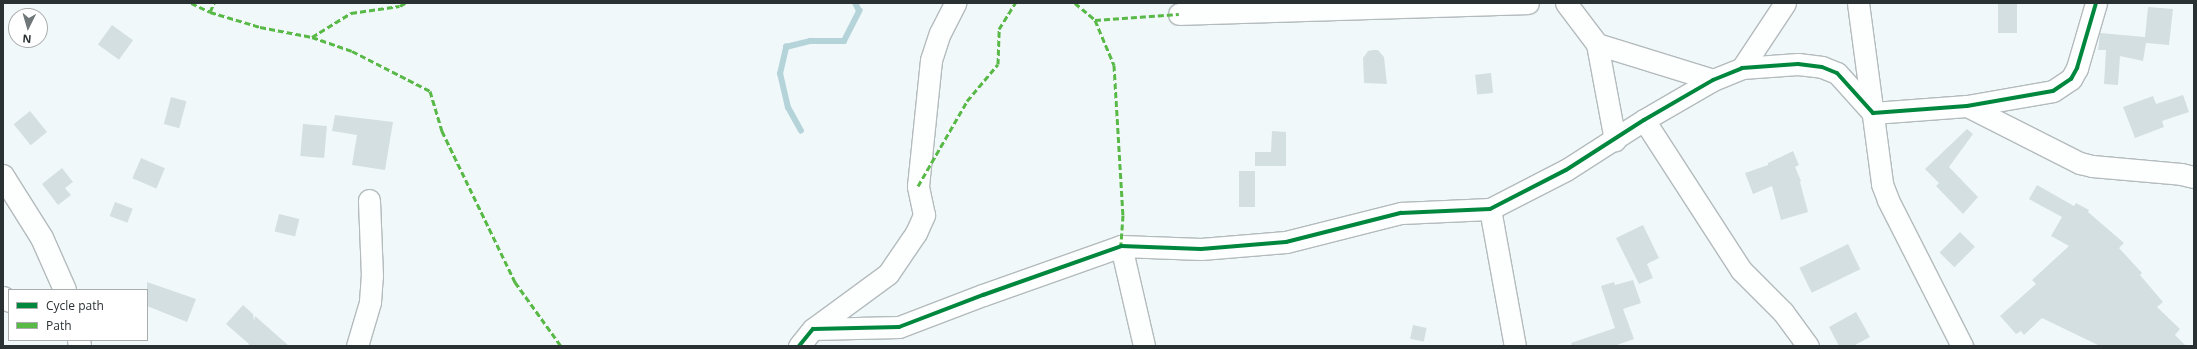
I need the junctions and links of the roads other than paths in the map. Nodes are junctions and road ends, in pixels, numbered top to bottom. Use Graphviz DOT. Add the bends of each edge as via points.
graph roads {
  1 [pos="955,3"];
  2 [pos="1528,3"];
  3 [pos="1566,3"];
  4 [pos="1785,3"];
  5 [pos="1858,3"];
  6 [pos="2096,3"];
  7 [pos="1179,14"];
  8 [pos="1597,44"];
  9 [pos="1742,68"];
  10 [pos="1713,80"];
  11 [pos="1967,106"];
  12 [pos="1873,113"];
  13 [pos="1644,120"];
  14 [pos="1615,140"];
  15 [pos="3,176"];
  16 [pos="2194,177"];
  17 [pos="368,200"];
  18 [pos="1490,209"];
  19 [pos="1121,246"];
  20 [pos="65,289"];
  21 [pos="813,329"];
  22 [pos="357,346"];
  23 [pos="799,346"];
  24 [pos="1144,346"];
  25 [pos="1515,346"];
  26 [pos="1808,346"];
  27 [pos="1962,346"];
  1 -- 21 [label="street" via="940,33 931,60 918,186 924,215 916,233 888,274"];
  2 -- 7 [label="street"];
  3 -- 8 [label="street"];
  4 -- 9 [label="street"];
  5 -- 12 [label="street"];
  6 -- 11 [label="street" via="2077,68 2061,87 2053,91"];
  8 -- 10 [label="street"];
  8 -- 14 [label="street"];
  9 -- 10 [label="street"];
  9 -- 12 [label="street" via="1798,64 1822,67 1836,73"];
  10 -- 13 [label="street"];
  11 -- 12 [label="street"];
  11 -- 16 [label="street" via="2080,163"];
  12 -- 27 [label="street" via="1882,184 1888,200"];
  13 -- 14 [label="street"];
  13 -- 26 [label="street" via="1741,270 1782,312"];
  14 -- 18 [label="street" via="1566,170"];
  15 -- 20 [label="street" via="42,238"];
  17 -- 22 [label="street" via="372,276 370,302"];
  18 -- 19 [label="street" via="1401,213 1286,242 1201,249"];
  18 -- 25 [label="street"];
  19 -- 21 [label="street" via="899,327"];
  19 -- 24 [label="street"];
  21 -- 23 [label="street"];
}
